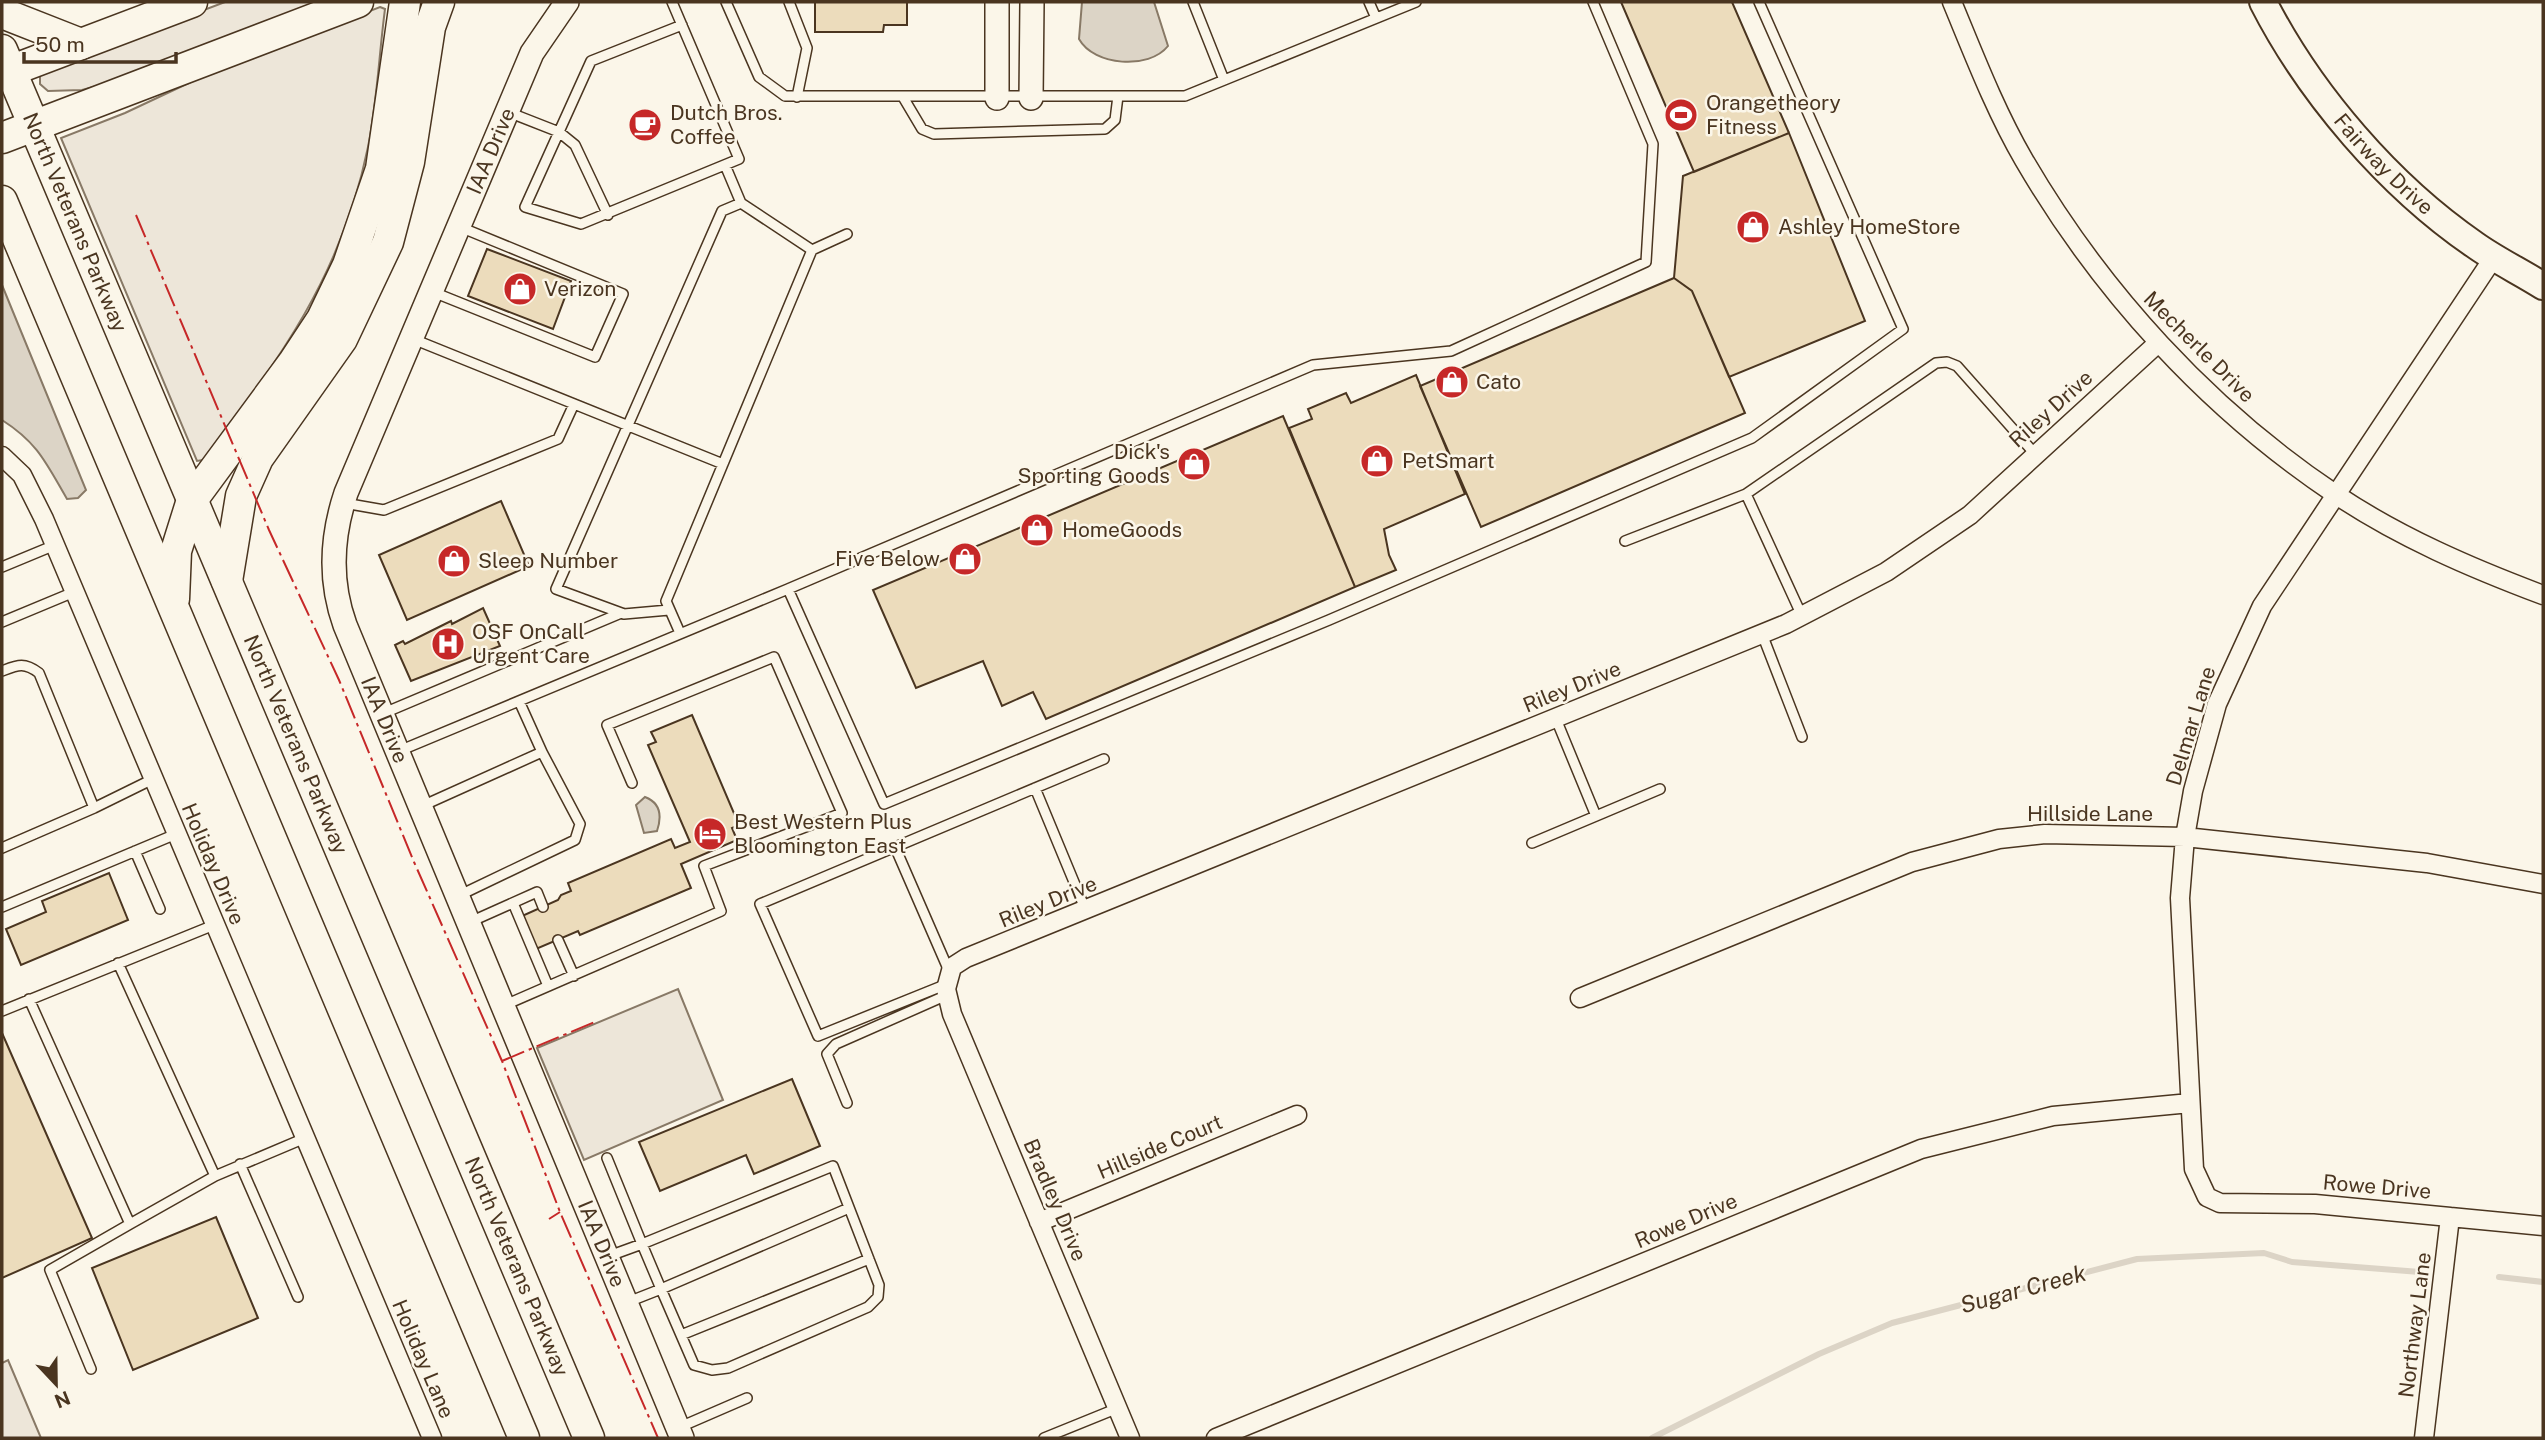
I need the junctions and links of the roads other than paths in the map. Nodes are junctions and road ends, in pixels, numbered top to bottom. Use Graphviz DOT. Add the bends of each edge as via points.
graph roads {
  1 [pos="192,2"];
  2 [pos="358,2"];
  3 [pos="405,2"];
  4 [pos="439,2"];
  5 [pos="567,2"];
  6 [pos="672,2"];
  7 [pos="726,2"];
  8 [pos="789,2"];
  9 [pos="998,2"];
  10 [pos="1032,2"];
  11 [pos="1193,2"];
  12 [pos="1369,2"];
  13 [pos="1416,2"];
  14 [pos="1593,2"];
  15 [pos="1759,2"];
  16 [pos="1952,2"];
  17 [pos="2263,2"];
  18 [pos="2,13"];
  19 [pos="1376,18"];
  20 [pos="682,25"];
  21 [pos="80,44"];
  22 [pos="5,65"];
  23 [pos="1224,80"];
  24 [pos="1118,96"];
  25 [pos="797,97"];
  26 [pos="903,97"];
  27 [pos="998,98"];
  28 [pos="1031,98"];
  29 [pos="507,112"];
  30 [pos="34,127"];
  31 [pos="559,132"];
  32 [pos="2,138"];
  33 [pos="725,165"];
  34 [pos="2,201"];
  35 [pos="741,203"];
  36 [pos="608,215"];
  37 [pos="8,224"];
  38 [pos="459,227"];
  39 [pos="847,234"];
  40 [pos="812,250"];
  41 [pos="2494,257"];
  42 [pos="2543,286"];
  43 [pos="432,291"];
  44 [pos="412,338"];
  45 [pos="2158,343"];
  46 [pos="574,404"];
  47 [pos="626,425"];
  48 [pos="2035,454"];
  49 [pos="2,456"];
  50 [pos="723,464"];
  51 [pos="1746,494"];
  52 [pos="2335,494"];
  53 [pos="192,500"];
  54 [pos="343,503"];
  55 [pos="1625,541"];
  56 [pos="55,545"];
  57 [pos="2,567"];
  58 [pos="227,581"];
  59 [pos="788,589"];
  60 [pos="74,592"];
  61 [pos="2543,595"];
  62 [pos="174,610"];
  63 [pos="670,610"];
  64 [pos="621,612"];
  65 [pos="1802,616"];
  66 [pos="2,622"];
  67 [pos="680,634"];
  68 [pos="1762,634"];
  69 [pos="2,671"];
  70 [pos="519,701"];
  71 [pos="382,714"];
  72 [pos="1556,719"];
  73 [pos="1802,737"];
  74 [pos="398,752"];
  75 [pos="542,752"];
  76 [pos="1104,759"];
  77 [pos="153,779"];
  78 [pos="632,783"];
  79 [pos="1035,788"];
  80 [pos="1660,789"];
  81 [pos="421,807"];
  82 [pos="94,808"];
  83 [pos="1596,816"];
  84 [pos="176,834"];
  85 [pos="2185,837"];
  86 [pos="1532,843"];
  87 [pos="895,847"];
  88 [pos="2,848"];
  89 [pos="135,851"];
  90 [pos="2543,884"];
  91 [pos="457,896"];
  92 [pos="513,903"];
  93 [pos="2,907"];
  94 [pos="543,907"];
  95 [pos="160,909"];
  96 [pos="1086,911"];
  97 [pos="468,922"];
  98 [pos="215,925"];
  99 [pos="558,940"];
  100 [pos="118,963"];
  101 [pos="574,976"];
  102 [pos="947,982"];
  103 [pos="548,986"];
  104 [pos="1580,998"];
  105 [pos="29,999"];
  106 [pos="503,1005"];
  107 [pos="2,1011"];
  108 [pos="848,1103"];
  109 [pos="2190,1103"];
  110 [pos="1297,1115"];
  111 [pos="304,1138"];
  112 [pos="607,1158"];
  113 [pos="240,1164"];
  114 [pos="215,1176"];
  115 [pos="2207,1197"];
  116 [pos="849,1208"];
  117 [pos="2450,1217"];
  118 [pos="1039,1222"];
  119 [pos="130,1224"];
  120 [pos="2543,1226"];
  121 [pos="642,1244"];
  122 [pos="607,1257"];
  123 [pos="869,1259"];
  124 [pos="661,1289"];
  125 [pos="298,1297"];
  126 [pos="372,1297"];
  127 [pos="626,1303"];
  128 [pos="681,1335"];
  129 [pos="91,1369"];
  130 [pos="747,1398"];
  131 [pos="1118,1408"];
  132 [pos="680,1433"];
  133 [pos="432,1438"];
  134 [pos="524,1438"];
  135 [pos="589,1438"];
  136 [pos="1044,1438"];
  137 [pos="1130,1438"];
  138 [pos="1216,1438"];
  139 [pos="2424,1438"];
  1 -- 21 [label="main road"];
  2 -- 30 [label="main road"];
  3 -- 53 [label="main road" via="380,169 348,265 322,319 293,363"];
  4 -- 58 [label="main road" via="430,27 410,162 388,242 342,339 254,467 238,508"];
  5 -- 29 [label="street, IAA Drive" via="532,53"];
  6 -- 20 [label="lane"];
  7 -- 25 [label="lane" via="759,77 785,96"];
  8 -- 25 [label="lane" via="807,48"];
  9 -- 27 [label="street"];
  10 -- 28 [label="street"];
  11 -- 23 [label="lane"];
  12 -- 19 [label="lane"];
  13 -- 19 [label="lane"];
  14 -- 59 [label="lane" via="1653,144 1647,262 1451,351 1313,365"];
  15 -- 59 [label="lane" via="1903,329 1752,438 884,804"];
  16 -- 45 [label="street, Mecherle Drive" via="1994,104 2025,161 2084,252"];
  17 -- 41 [label="main road, Fairway Drive" via="2353,135 2456,231"];
  18 -- 21 [label="main road"];
  19 -- 23 [label="lane"];
  20 -- 31 [label="lane" via="591,61"];
  20 -- 33 [label="lane" via="739,159"];
  21 -- 22 [label="main road"];
  22 -- 30 [label="main road, North Veterans Parkway"];
  23 -- 24 [label="lane" via="1185,96"];
  24 -- 26 [label="lane" via="1115,120 1105,129 934,134 922,129"];
  24 -- 28 [label="lane"];
  25 -- 26 [label="lane"];
  26 -- 27 [label="lane"];
  27 -- 28 [label="lane"];
  29 -- 31 [label="lane"];
  29 -- 38 [label="street, IAA Drive"];
  30 -- 32 [label="main road"];
  30 -- 53 [label="main road, North Veterans Parkway"];
  31 -- 36 [label="lane" via="575,145"];
  31 -- 36 [label="lane" via="526,207 581,224"];
  33 -- 35 [label="lane"];
  33 -- 36 [label="lane"];
  34 -- 37 [label="main road"];
  35 -- 40 [label="lane"];
  35 -- 47 [label="lane" via="722,211"];
  37 -- 62 [label="main road"];
  38 -- 43 [label="street, IAA Drive"];
  38 -- 43 [label="lane" via="623,294 594,358"];
  39 -- 40 [label="lane"];
  40 -- 50 [label="lane"];
  41 -- 42 [label="main road, Fairway Drive"];
  41 -- 52 [label="street, Delmar Lane"];
  43 -- 44 [label="street, IAA Drive"];
  44 -- 46 [label="lane"];
  44 -- 54 [label="street, IAA Drive"];
  45 -- 48 [label="street, Riley Drive"];
  45 -- 52 [label="street, Mecherle Drive" via="2246,426"];
  46 -- 47 [label="lane"];
  46 -- 54 [label="lane" via="558,439 384,510"];
  47 -- 50 [label="lane"];
  47 -- 64 [label="lane" via="556,589"];
  48 -- 51 [label="lane" via="1957,366 1936,363"];
  48 -- 65 [label="street, Riley Drive" via="1970,515 1927,547"];
  49 -- 56 [label="street, Holiday Drive" via="29,487"];
  50 -- 63 [label="lane" via="666,601"];
  51 -- 55 [label="lane"];
  51 -- 65 [label="lane"];
  52 -- 61 [label="street, Mecherle Drive" via="2449,558"];
  52 -- 85 [label="street, Delmar Lane" via="2242,645 2217,704"];
  53 -- 58 [label="main road, North Veterans Parkway"];
  53 -- 62 [label="main road" via="176,551"];
  54 -- 71 [label="street, IAA Drive" via="333,544 334,590"];
  56 -- 57 [label="lane"];
  56 -- 60 [label="street, Holiday Drive"];
  58 -- 135 [label="main road, North Veterans Parkway"];
  59 -- 67 [label="lane"];
  60 -- 66 [label="lane"];
  60 -- 77 [label="street, Holiday Drive"];
  62 -- 134 [label="main road"];
  63 -- 64 [label="lane"];
  63 -- 67 [label="lane"];
  64 -- 71 [label="lane"];
  65 -- 68 [label="street, Riley Drive"];
  67 -- 70 [label="lane"];
  68 -- 72 [label="street, Riley Drive"];
  68 -- 73 [label="lane"];
  69 -- 82 [label="lane" via="19,664 38,673"];
  70 -- 74 [label="lane"];
  70 -- 75 [label="lane"];
  71 -- 74 [label="street, IAA Drive"];
  72 -- 83 [label="lane"];
  72 -- 96 [label="street, Riley Drive"];
  74 -- 81 [label="street, IAA Drive"];
  75 -- 81 [label="lane"];
  75 -- 91 [label="lane" via="580,824 579,835"];
  76 -- 79 [label="lane"];
  77 -- 82 [label="lane"];
  77 -- 84 [label="street, Holiday Drive"];
  78 -- 101 [label="lane" via="607,725 774,657 842,813 704,866 721,911"];
  79 -- 87 [label="lane"];
  79 -- 96 [label="lane"];
  80 -- 83 [label="lane"];
  81 -- 91 [label="street, IAA Drive"];
  82 -- 88 [label="lane"];
  83 -- 86 [label="lane"];
  84 -- 89 [label="lane"];
  84 -- 98 [label="street, Holiday Drive"];
  85 -- 90 [label="street, Hillside Lane" via="2427,863"];
  85 -- 104 [label="street, Hillside Lane" via="2045,834 1952,850"];
  85 -- 109 [label="street, Delmar Lane" via="2181,941"];
  87 -- 102 [label="lane"];
  87 -- 102 [label="lane" via="760,904 818,1036"];
  89 -- 93 [label="lane"];
  89 -- 95 [label="lane"];
  91 -- 97 [label="street, IAA Drive"];
  92 -- 94 [label="lane" via="537,892"];
  92 -- 97 [label="lane"];
  92 -- 103 [label="lane"];
  96 -- 102 [label="street, Riley Drive" via="966,958"];
  97 -- 106 [label="street, IAA Drive"];
  98 -- 100 [label="lane"];
  98 -- 111 [label="street, Holiday Drive"];
  99 -- 101 [label="lane"];
  100 -- 105 [label="lane"];
  100 -- 114 [label="lane"];
  101 -- 103 [label="lane"];
  102 -- 108 [label="lane" via="836,1044 827,1054"];
  102 -- 118 [label="street, Bradley Drive" via="952,1014"];
  103 -- 106 [label="lane"];
  105 -- 107 [label="lane"];
  105 -- 119 [label="lane"];
  106 -- 122 [label="street, IAA Drive"];
  109 -- 115 [label="street, Delmar Lane" via="2194,1169"];
  109 -- 138 [label="street, Rowe Drive" via="2053,1116 1921,1149"];
  110 -- 118 [label="street, Hillside Court"];
  111 -- 113 [label="lane"];
  111 -- 126 [label="street, Holiday Drive"];
  112 -- 121 [label="lane"];
  113 -- 114 [label="lane"];
  113 -- 125 [label="lane"];
  114 -- 119 [label="lane"];
  115 -- 117 [label="street, Rowe Drive" via="2220,1203 2315,1204"];
  116 -- 121 [label="lane" via="833,1166"];
  116 -- 123 [label="lane"];
  116 -- 124 [label="lane"];
  117 -- 120 [label="street, Rowe Drive"];
  117 -- 139 [label="street, Northway Lane"];
  118 -- 131 [label="street, Bradley Drive"];
  119 -- 129 [label="lane" via="50,1270"];
  121 -- 122 [label="lane"];
  121 -- 124 [label="lane"];
  122 -- 127 [label="street, IAA Drive"];
  123 -- 128 [label="lane"];
  123 -- 128 [label="lane" via="879,1285 878,1297 868,1307 729,1367 712,1370 694,1365"];
  124 -- 127 [label="lane"];
  124 -- 128 [label="lane"];
  126 -- 133 [label="street, Holiday Lane"];
  127 -- 132 [label="street, IAA Drive"];
  130 -- 132 [label="lane"];
  131 -- 136 [label="lane"];
  131 -- 137 [label="street, Bradley Drive"];
}
